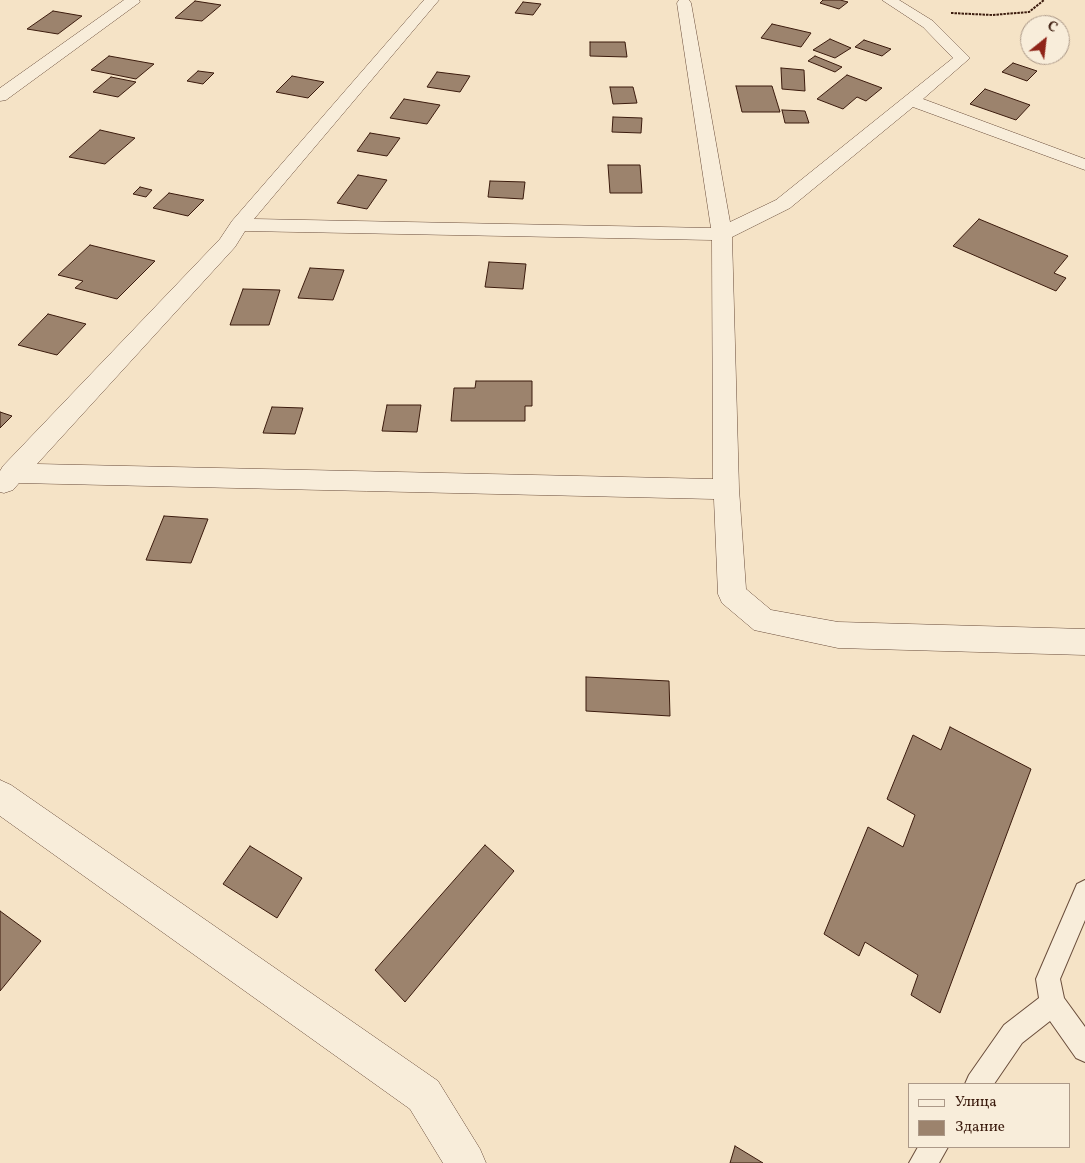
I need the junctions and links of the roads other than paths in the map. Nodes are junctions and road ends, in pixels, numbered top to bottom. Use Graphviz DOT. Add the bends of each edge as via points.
graph roads {
  1 [pos="131,0"];
  2 [pos="432,0"];
  3 [pos="889,0"];
  4 [pos="684,2"];
  5 [pos="0,96"];
  6 [pos="911,100"];
  7 [pos="1085,166"];
  8 [pos="239,225"];
  9 [pos="722,234"];
  10 [pos="6,481"];
  11 [pos="726,489"];
  12 [pos="1085,642"];
  13 [pos="0,796"];
  14 [pos="1085,892"];
  15 [pos="1053,1003"];
  16 [pos="1085,1049"];
  17 [pos="979,1083"];
  18 [pos="933,1148"];
  19 [pos="466,1163"];
  20 [pos="923,1163"];
  1 -- 5 [label="street" via="133,2"];
  2 -- 8 [label="street"];
  3 -- 6 [label="street" via="928,24 962,58"];
  4 -- 9 [label="street"];
  6 -- 7 [label="street"];
  6 -- 9 [label="street" via="783,204"];
  8 -- 9 [label="street"];
  8 -- 10 [label="street" via="228,242"];
  9 -- 11 [label="street"];
  10 -- 11 [label="street"];
  11 -- 12 [label="street" via="732,594 764,621 838,635"];
  13 -- 19 [label="street" via="424,1095"];
  14 -- 15 [label="lane" via="1048,979"];
  15 -- 16 [label="lane"];
  15 -- 17 [label="lane" via="1013,1034"];
  18 -- 20 [label="lane"];
}
